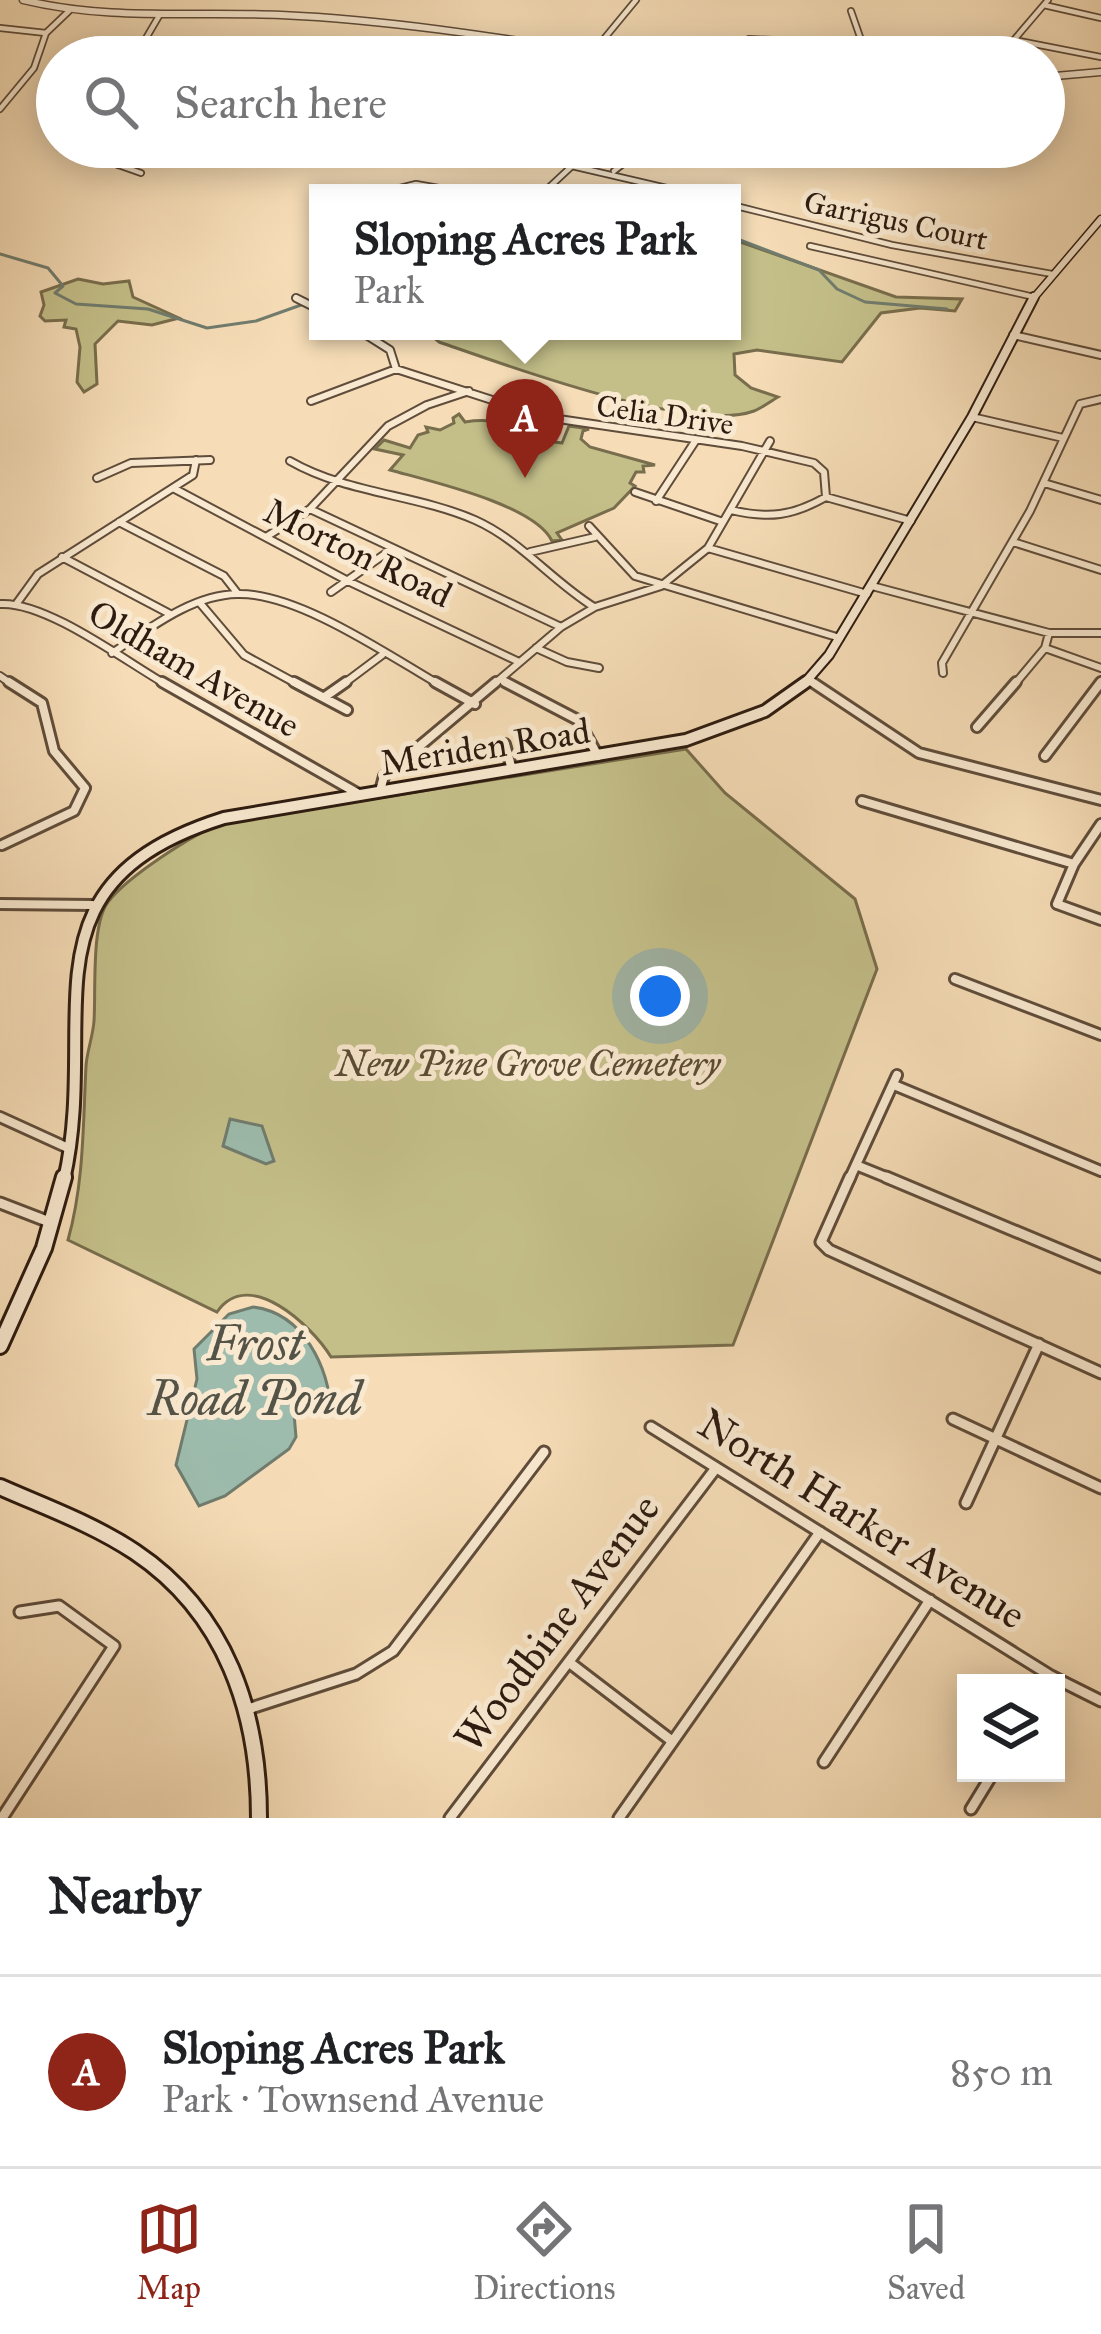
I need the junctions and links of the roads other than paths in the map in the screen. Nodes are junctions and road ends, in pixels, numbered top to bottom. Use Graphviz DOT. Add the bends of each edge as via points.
graph roads {
  1 [pos="23,0"];
  2 [pos="636,0"];
  3 [pos="1045,2"];
  4 [pos="69,11"];
  5 [pos="851,11"];
  6 [pos="159,16"];
  7 [pos="1101,19"];
  8 [pos="2,31"];
  9 [pos="46,33"];
  10 [pos="45,36"];
  11 [pos="147,36"];
  12 [pos="478,36"];
  13 [pos="607,36"];
  14 [pos="860,36"];
  15 [pos="1016,36"];
  16 [pos="1065,50"];
  17 [pos="1101,57"];
  18 [pos="36,62"];
  19 [pos="1101,72"];
  20 [pos="1065,75"];
  21 [pos="0,109"];
  22 [pos="124,168"];
  23 [pos="586,168"];
  24 [pos="618,168"];
  25 [pos="613,172"];
  26 [pos="141,173"];
  27 [pos="656,184"];
  28 [pos="741,207"];
  29 [pos="1101,219"];
  30 [pos="810,246"];
  31 [pos="1052,274"];
  32 [pos="1034,296"];
  33 [pos="296,298"];
  34 [pos="309,304"];
  35 [pos="1011,334"];
  36 [pos="374,340"];
  37 [pos="1101,355"];
  38 [pos="396,369"];
  39 [pos="470,391"];
  40 [pos="1101,399"];
  41 [pos="311,401"];
  42 [pos="972,417"];
  43 [pos="1063,438"];
  44 [pos="696,440"];
  45 [pos="770,441"];
  46 [pos="765,451"];
  47 [pos="196,460"];
  48 [pos="210,460"];
  49 [pos="290,461"];
  50 [pos="97,478"];
  51 [pos="338,480"];
  52 [pos="1044,483"];
  53 [pos="175,489"];
  54 [pos="634,492"];
  55 [pos="826,497"];
  56 [pos="1101,500"];
  57 [pos="656,501"];
  58 [pos="310,509"];
  59 [pos="731,510"];
  60 [pos="910,521"];
  61 [pos="119,522"];
  62 [pos="724,522"];
  63 [pos="589,526"];
  64 [pos="595,537"];
  65 [pos="265,538"];
  66 [pos="1013,542"];
  67 [pos="708,548"];
  68 [pos="392,549"];
  69 [pos="530,552"];
  70 [pos="62,557"];
  71 [pos="1101,570"];
  72 [pos="348,580"];
  73 [pos="661,586"];
  74 [pos="869,590"];
  75 [pos="331,592"];
  76 [pos="238,594"];
  77 [pos="200,602"];
  78 [pos="17,603"];
  79 [pos="0,604"];
  80 [pos="595,607"];
  81 [pos="972,613"];
  82 [pos="172,615"];
  83 [pos="561,628"];
  84 [pos="1048,633"];
  85 [pos="1101,633"];
  86 [pos="840,638"];
  87 [pos="536,648"];
  88 [pos="1046,648"];
  89 [pos="112,652"];
  90 [pos="382,656"];
  91 [pos="519,662"];
  92 [pos="599,668"];
  93 [pos="1101,668"];
  94 [pos="943,673"];
  95 [pos="0,676"];
  96 [pos="502,680"];
  97 [pos="810,680"];
  98 [pos="1101,682"];
  99 [pos="326,696"];
  100 [pos="475,704"];
  101 [pos="347,710"];
  102 [pos="977,727"];
  103 [pos="505,744"];
  104 [pos="1045,756"];
  105 [pos="598,757"];
  106 [pos="512,770"];
  107 [pos="380,790"];
  108 [pos="358,794"];
  109 [pos="1101,800"];
  110 [pos="862,802"];
  111 [pos="1101,824"];
  112 [pos="1,844"];
  113 [pos="0,859"];
  114 [pos="1074,864"];
  115 [pos="0,904"];
  116 [pos="92,905"];
  117 [pos="1101,920"];
  118 [pos="955,979"];
  119 [pos="1101,1035"];
  120 [pos="0,1117"];
  121 [pos="70,1148"];
  122 [pos="856,1165"];
  123 [pos="1101,1171"];
  124 [pos="0,1203"];
  125 [pos="53,1223"];
  126 [pos="1101,1267"];
  127 [pos="1039,1344"];
  128 [pos="0,1346"];
  129 [pos="1101,1372"];
  130 [pos="952,1419"];
  131 [pos="651,1427"];
  132 [pos="994,1437"];
  133 [pos="544,1452"];
  134 [pos="716,1468"];
  135 [pos="0,1487"];
  136 [pos="1101,1488"];
  137 [pos="966,1503"];
  138 [pos="820,1532"];
  139 [pos="930,1600"];
  140 [pos="20,1612"];
  141 [pos="570,1663"];
  142 [pos="1041,1674"];
  143 [pos="1065,1686"];
  144 [pos="1101,1701"];
  145 [pos="248,1709"];
  146 [pos="671,1741"];
  147 [pos="824,1762"];
  148 [pos="988,1782"];
  149 [pos="971,1809"];
  150 [pos="2,1818"];
  151 [pos="259,1818"];
  152 [pos="450,1818"];
  153 [pos="619,1818"];
  1 -- 4 [label="street"];
  2 -- 13 [label="street"];
  3 -- 7 [label="street"];
  3 -- 15 [label="street"];
  4 -- 6 [label="street"];
  4 -- 9 [label="street"];
  5 -- 14 [label="street"];
  6 -- 11 [label="street"];
  6 -- 12 [label="street" via="274,14"];
  8 -- 9 [label="street"];
  9 -- 10 [label="street"];
  16 -- 17 [label="street"];
  18 -- 21 [label="street"];
  19 -- 20 [label="street"];
  22 -- 26 [label="street"];
  23 -- 25 [label="street"];
  24 -- 25 [label="street"];
  25 -- 27 [label="street"];
  28 -- 31 [label="street, Garrigus Court"];
  29 -- 31 [label="main road, Meriden Road"];
  30 -- 32 [label="street"];
  31 -- 32 [label="main road, Meriden Road"];
  32 -- 35 [label="main road, Meriden Road"];
  33 -- 34 [label="street"];
  35 -- 37 [label="street"];
  35 -- 42 [label="main road, Meriden Road"];
  36 -- 38 [label="street" via="390,350"];
  38 -- 39 [label="street, Celia Drive"];
  38 -- 41 [label="street"];
  39 -- 44 [label="street, Celia Drive" via="560,420"];
  39 -- 51 [label="street" via="401,418"];
  40 -- 43 [label="street" via="1080,404"];
  42 -- 43 [label="street"];
  42 -- 60 [label="main road, Meriden Road"];
  43 -- 52 [label="street"];
  44 -- 46 [label="street, Celia Drive"];
  44 -- 57 [label="street"];
  45 -- 46 [label="street"];
  46 -- 55 [label="street, Celia Drive" via="820,466"];
  46 -- 59 [label="street"];
  47 -- 48 [label="street"];
  47 -- 50 [label="street" via="130,463"];
  47 -- 53 [label="street" via="193,475"];
  49 -- 51 [label="street"];
  51 -- 58 [label="street"];
  51 -- 69 [label="street" via="476,520"];
  52 -- 56 [label="street"];
  52 -- 66 [label="street"];
  53 -- 61 [label="street"];
  53 -- 65 [label="street, Morton Road"];
  54 -- 57 [label="street"];
  55 -- 59 [label="street" via="779,519"];
  55 -- 60 [label="street"];
  57 -- 62 [label="street"];
  58 -- 65 [label="street"];
  58 -- 68 [label="street"];
  59 -- 62 [label="street"];
  60 -- 74 [label="main road, Meriden Road"];
  61 -- 70 [label="street"];
  61 -- 76 [label="street" via="224,576"];
  62 -- 67 [label="street"];
  63 -- 64 [label="street"];
  64 -- 69 [label="street"];
  64 -- 73 [label="street" via="635,576"];
  65 -- 72 [label="street, Morton Road"];
  66 -- 71 [label="street"];
  66 -- 81 [label="street"];
  67 -- 73 [label="street"];
  67 -- 74 [label="street"];
  68 -- 72 [label="street"];
  68 -- 83 [label="street"];
  69 -- 80 [label="street" via="565,591"];
  70 -- 78 [label="street"];
  70 -- 82 [label="street"];
  72 -- 75 [label="street"];
  72 -- 91 [label="street, Morton Road"];
  73 -- 80 [label="street"];
  73 -- 86 [label="street"];
  74 -- 81 [label="street"];
  74 -- 86 [label="main road, Meriden Road"];
  76 -- 77 [label="street"];
  76 -- 90 [label="street" via="292,606"];
  77 -- 82 [label="street"];
  77 -- 99 [label="street" via="244,655"];
  78 -- 79 [label="street"];
  78 -- 89 [label="street, Oldham Avenue"];
  80 -- 83 [label="street"];
  81 -- 84 [label="street"];
  81 -- 94 [label="street"];
  82 -- 89 [label="street"];
  83 -- 87 [label="street"];
  84 -- 85 [label="street"];
  84 -- 88 [label="street"];
  86 -- 97 [label="main road, Meriden Road"];
  87 -- 91 [label="street"];
  87 -- 92 [label="street"];
  88 -- 93 [label="street"];
  88 -- 102 [label="street"];
  89 -- 108 [label="street, Oldham Avenue"];
  90 -- 99 [label="street"];
  90 -- 100 [label="street"];
  91 -- 96 [label="street"];
  95 -- 112 [label="street" via="42,703 55,752 85,788 70,814"];
  96 -- 100 [label="street"];
  96 -- 105 [label="street" via="578,720"];
  97 -- 105 [label="main road, Meriden Road" via="744,722"];
  97 -- 109 [label="street" via="919,753"];
  98 -- 104 [label="street"];
  99 -- 101 [label="street"];
  100 -- 107 [label="street" via="384,776"];
  103 -- 106 [label="street"];
  105 -- 106 [label="main road, Meriden Road"];
  106 -- 107 [label="main road, Meriden Road"];
  107 -- 108 [label="main road, Meriden Road"];
  108 -- 116 [label="main road, Meriden Road" via="194,828 125,868"];
  110 -- 114 [label="street"];
  111 -- 114 [label="street"];
  112 -- 113 [label="street"];
  114 -- 117 [label="street" via="1057,904"];
  115 -- 116 [label="street"];
  116 -- 121 [label="main road" via="79,962"];
  118 -- 119 [label="street"];
  120 -- 121 [label="street"];
  121 -- 125 [label="main road"];
  122 -- 123 [label="street" via="896,1080"];
  122 -- 126 [label="street"];
  122 -- 127 [label="street" via="821,1242 829,1250"];
  124 -- 125 [label="street"];
  125 -- 128 [label="main road"];
  127 -- 129 [label="street"];
  127 -- 132 [label="street"];
  130 -- 132 [label="street"];
  131 -- 134 [label="street, North Harker Avenue"];
  132 -- 136 [label="street"];
  132 -- 137 [label="street"];
  133 -- 145 [label="street" via="393,1651 356,1675"];
  134 -- 138 [label="street, North Harker Avenue"];
  134 -- 141 [label="street, Woodbine Avenue"];
  135 -- 145 [label="main road" via="112,1538 171,1578 219,1638"];
  138 -- 139 [label="street, North Harker Avenue"];
  138 -- 146 [label="street"];
  139 -- 142 [label="street, North Harker Avenue"];
  139 -- 147 [label="street"];
  140 -- 150 [label="street" via="57,1603 114,1646"];
  141 -- 146 [label="street"];
  141 -- 152 [label="street, Woodbine Avenue"];
  143 -- 144 [label="street, North Harker Avenue"];
  145 -- 151 [label="main road"];
  146 -- 153 [label="street"];
  148 -- 149 [label="street"];
}
